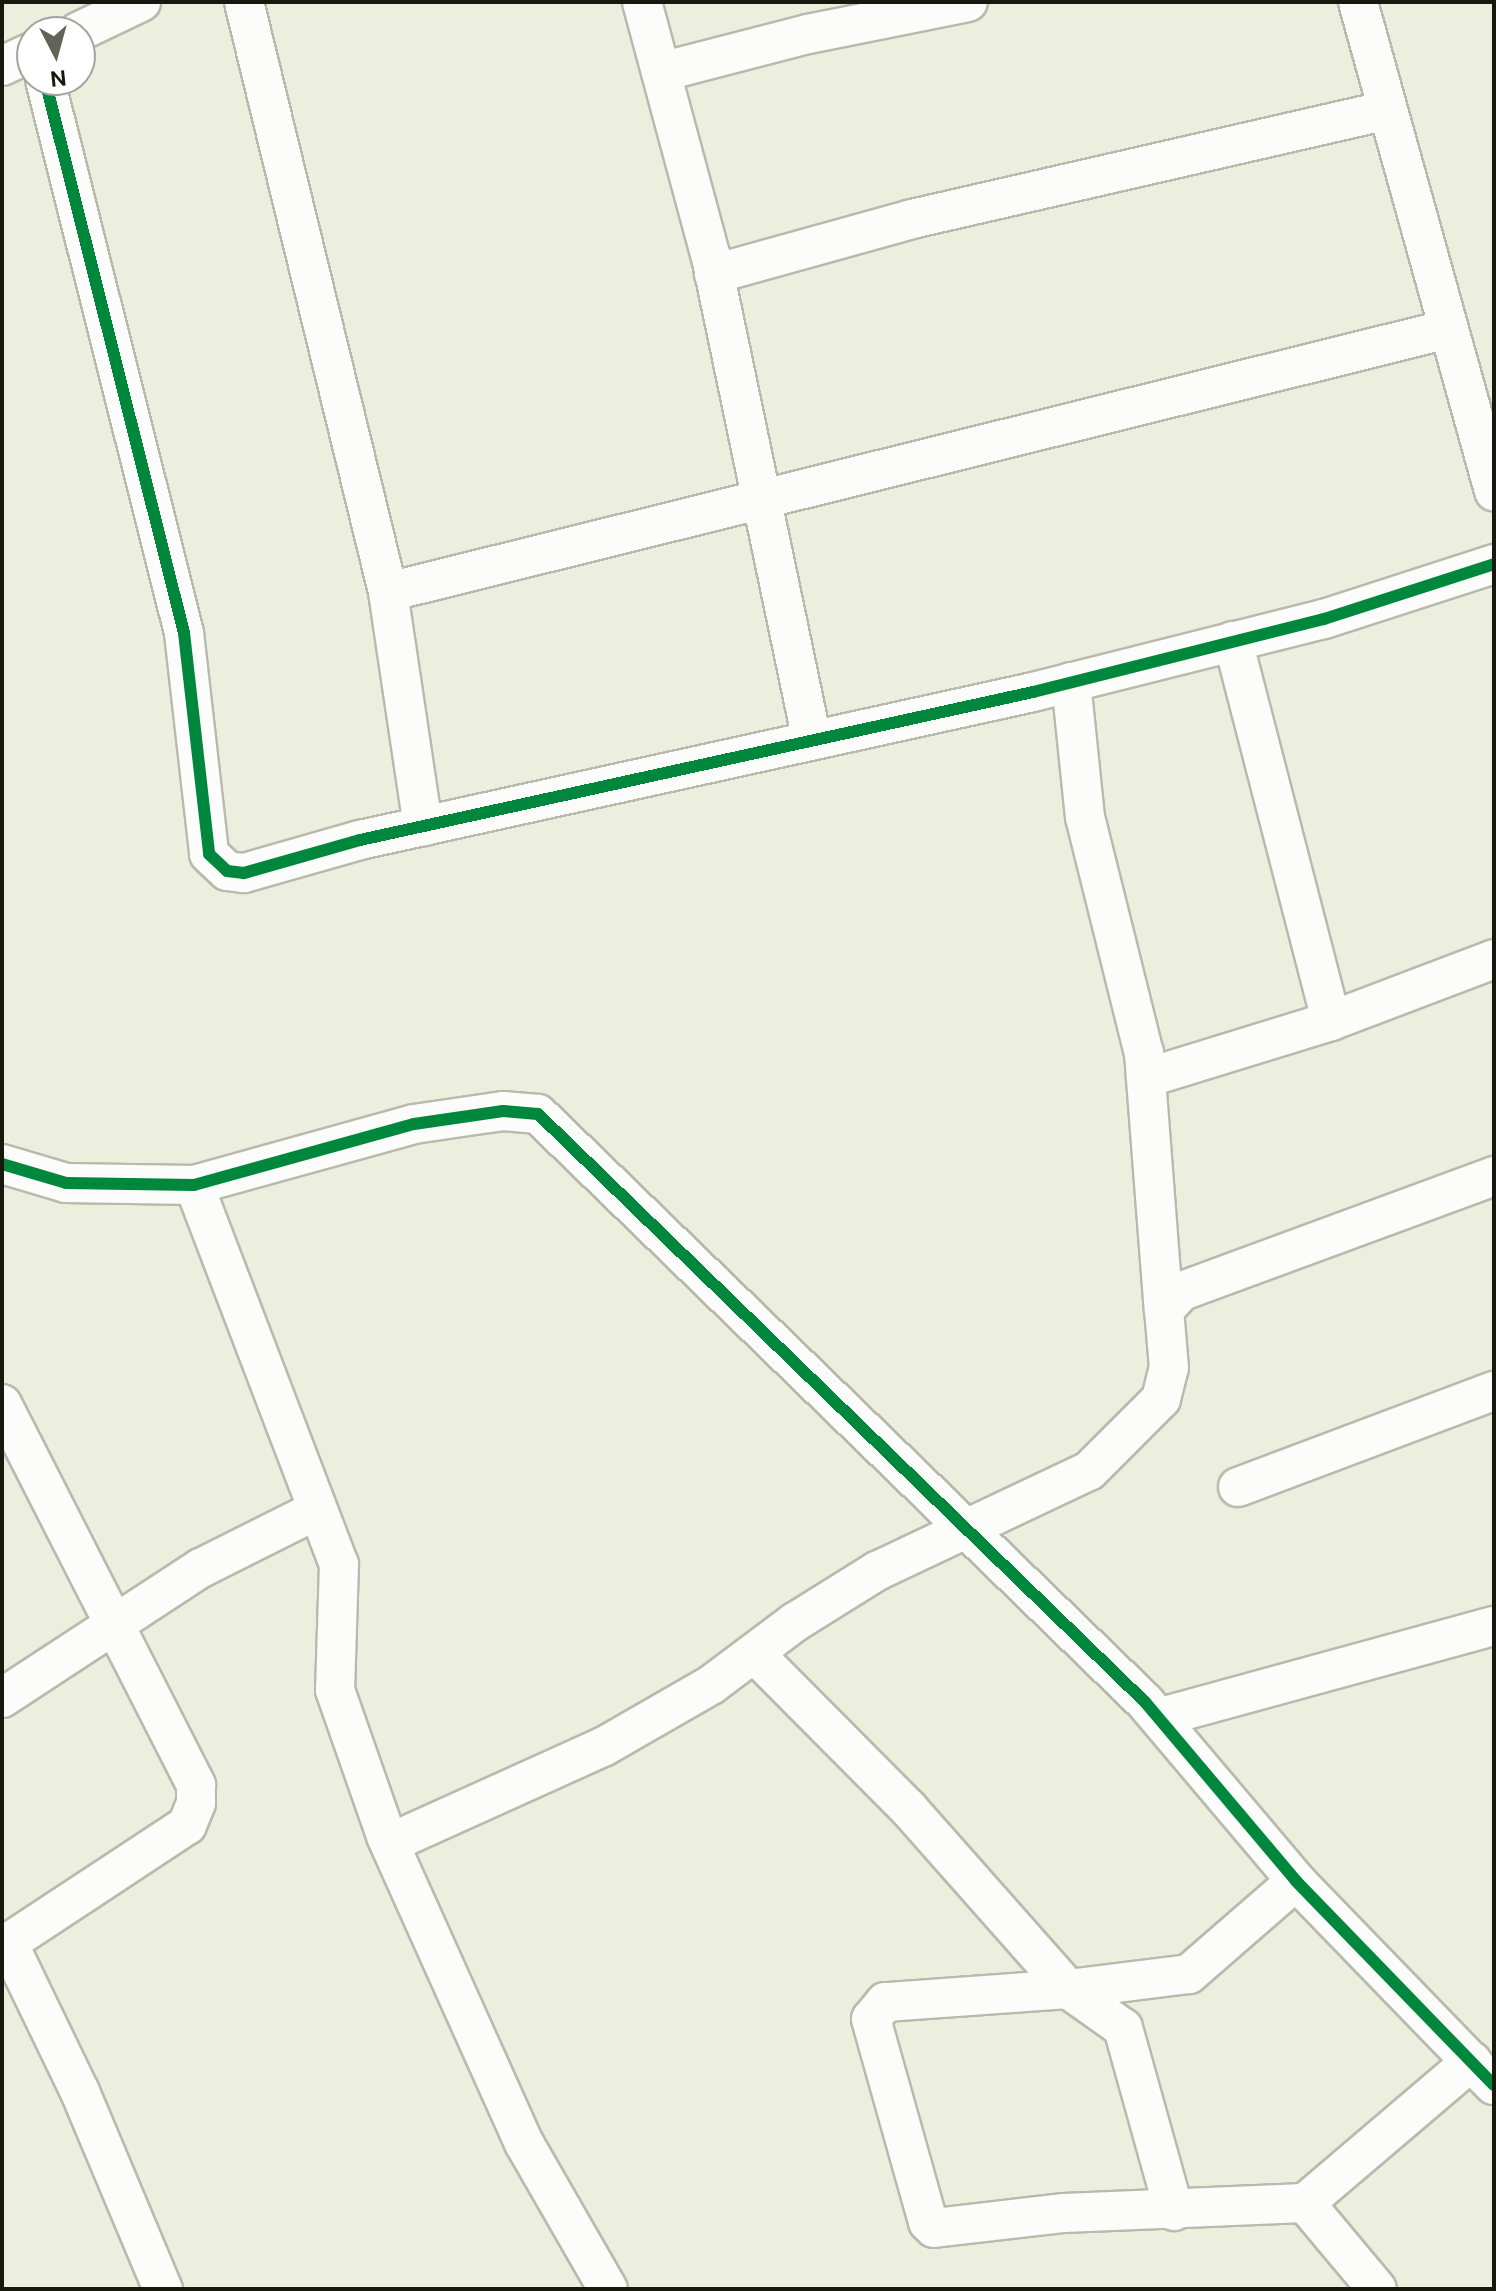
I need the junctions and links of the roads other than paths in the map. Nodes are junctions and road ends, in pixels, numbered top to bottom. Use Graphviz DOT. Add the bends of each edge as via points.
graph roads {
  1 [pos="141,2"];
  2 [pos="244,2"];
  3 [pos="642,2"];
  4 [pos="968,2"];
  5 [pos="1358,2"];
  6 [pos="96,23"];
  7 [pos="661,72"];
  8 [pos="49,96"];
  9 [pos="1387,110"];
  10 [pos="714,274"];
  11 [pos="1448,329"];
  12 [pos="1494,491"];
  13 [pos="760,502"];
  14 [pos="1494,564"];
  15 [pos="388,592"];
  16 [pos="1233,641"];
  17 [pos="1071,682"];
  18 [pos="812,740"];
  19 [pos="423,826"];
  20 [pos="1494,959"];
  21 [pos="1331,1021"];
  22 [pos="1146,1078"];
  23 [pos="2,1164"];
  24 [pos="1494,1176"];
  25 [pos="194,1185"];
  26 [pos="1164,1310"];
  27 [pos="1494,1391"];
  28 [pos="2,1404"];
  29 [pos="1238,1487"];
  30 [pos="317,1510"];
  31 [pos="969,1530"];
  32 [pos="111,1626"];
  33 [pos="1494,1626"];
  34 [pos="754,1653"];
  35 [pos="2,1698"];
  36 [pos="1161,1717"];
  37 [pos="390,1843"];
  38 [pos="1296,1881"];
  39 [pos="5,1945"];
  40 [pos="1068,1989"];
  41 [pos="1483,2073"];
  42 [pos="1305,2203"];
  43 [pos="1174,2211"];
  44 [pos="163,2289"];
  45 [pos="608,2289"];
  46 [pos="1377,2289"];
  1 -- 6 [label="street"];
  2 -- 15 [label="street"];
  3 -- 7 [label="street"];
  4 -- 7 [label="street" via="808,34"];
  5 -- 9 [label="street"];
  7 -- 10 [label="street"];
  8 -- 19 [label="street" via="184,633 209,854 227,871 244,873"];
  9 -- 10 [label="street" via="912,219"];
  9 -- 11 [label="street"];
  10 -- 13 [label="street"];
  11 -- 12 [label="street"];
  11 -- 13 [label="street"];
  13 -- 15 [label="street"];
  13 -- 18 [label="street"];
  14 -- 16 [label="street" via="1324,619"];
  15 -- 19 [label="street"];
  16 -- 17 [label="street"];
  16 -- 21 [label="street"];
  17 -- 18 [label="street"];
  17 -- 22 [label="street" via="1085,817"];
  18 -- 19 [label="street"];
  20 -- 21 [label="street"];
  21 -- 22 [label="street"];
  22 -- 26 [label="street"];
  23 -- 25 [label="street" via="66,1183"];
  24 -- 26 [label="street" via="1182,1291"];
  25 -- 30 [label="street"];
  25 -- 31 [label="street" via="414,1124 503,1111 538,1114"];
  26 -- 31 [label="street" via="1169,1368 1161,1399 1089,1471"];
  27 -- 29 [label="street"];
  28 -- 32 [label="street"];
  30 -- 32 [label="street" via="201,1568"];
  30 -- 37 [label="street" via="339,1564 335,1690"];
  31 -- 34 [label="street" via="877,1571"];
  31 -- 36 [label="street"];
  32 -- 35 [label="street"];
  32 -- 39 [label="street" via="196,1785 196,1803 187,1825"];
  33 -- 36 [label="street"];
  34 -- 37 [label="street" via="711,1685 603,1747"];
  34 -- 40 [label="street" via="908,1808"];
  36 -- 38 [label="street"];
  37 -- 45 [label="street" via="524,2143"];
  38 -- 40 [label="street" via="1189,1974"];
  38 -- 41 [label="street"];
  39 -- 44 [label="street" via="80,2092"];
  40 -- 43 [label="street" via="1123,2028"];
  40 -- 43 [label="street" via="877,2006 871,2019 928,2222 943,2231 1064,2213"];
  41 -- 42 [label="street"];
  42 -- 43 [label="street"];
  42 -- 46 [label="street"];
}
